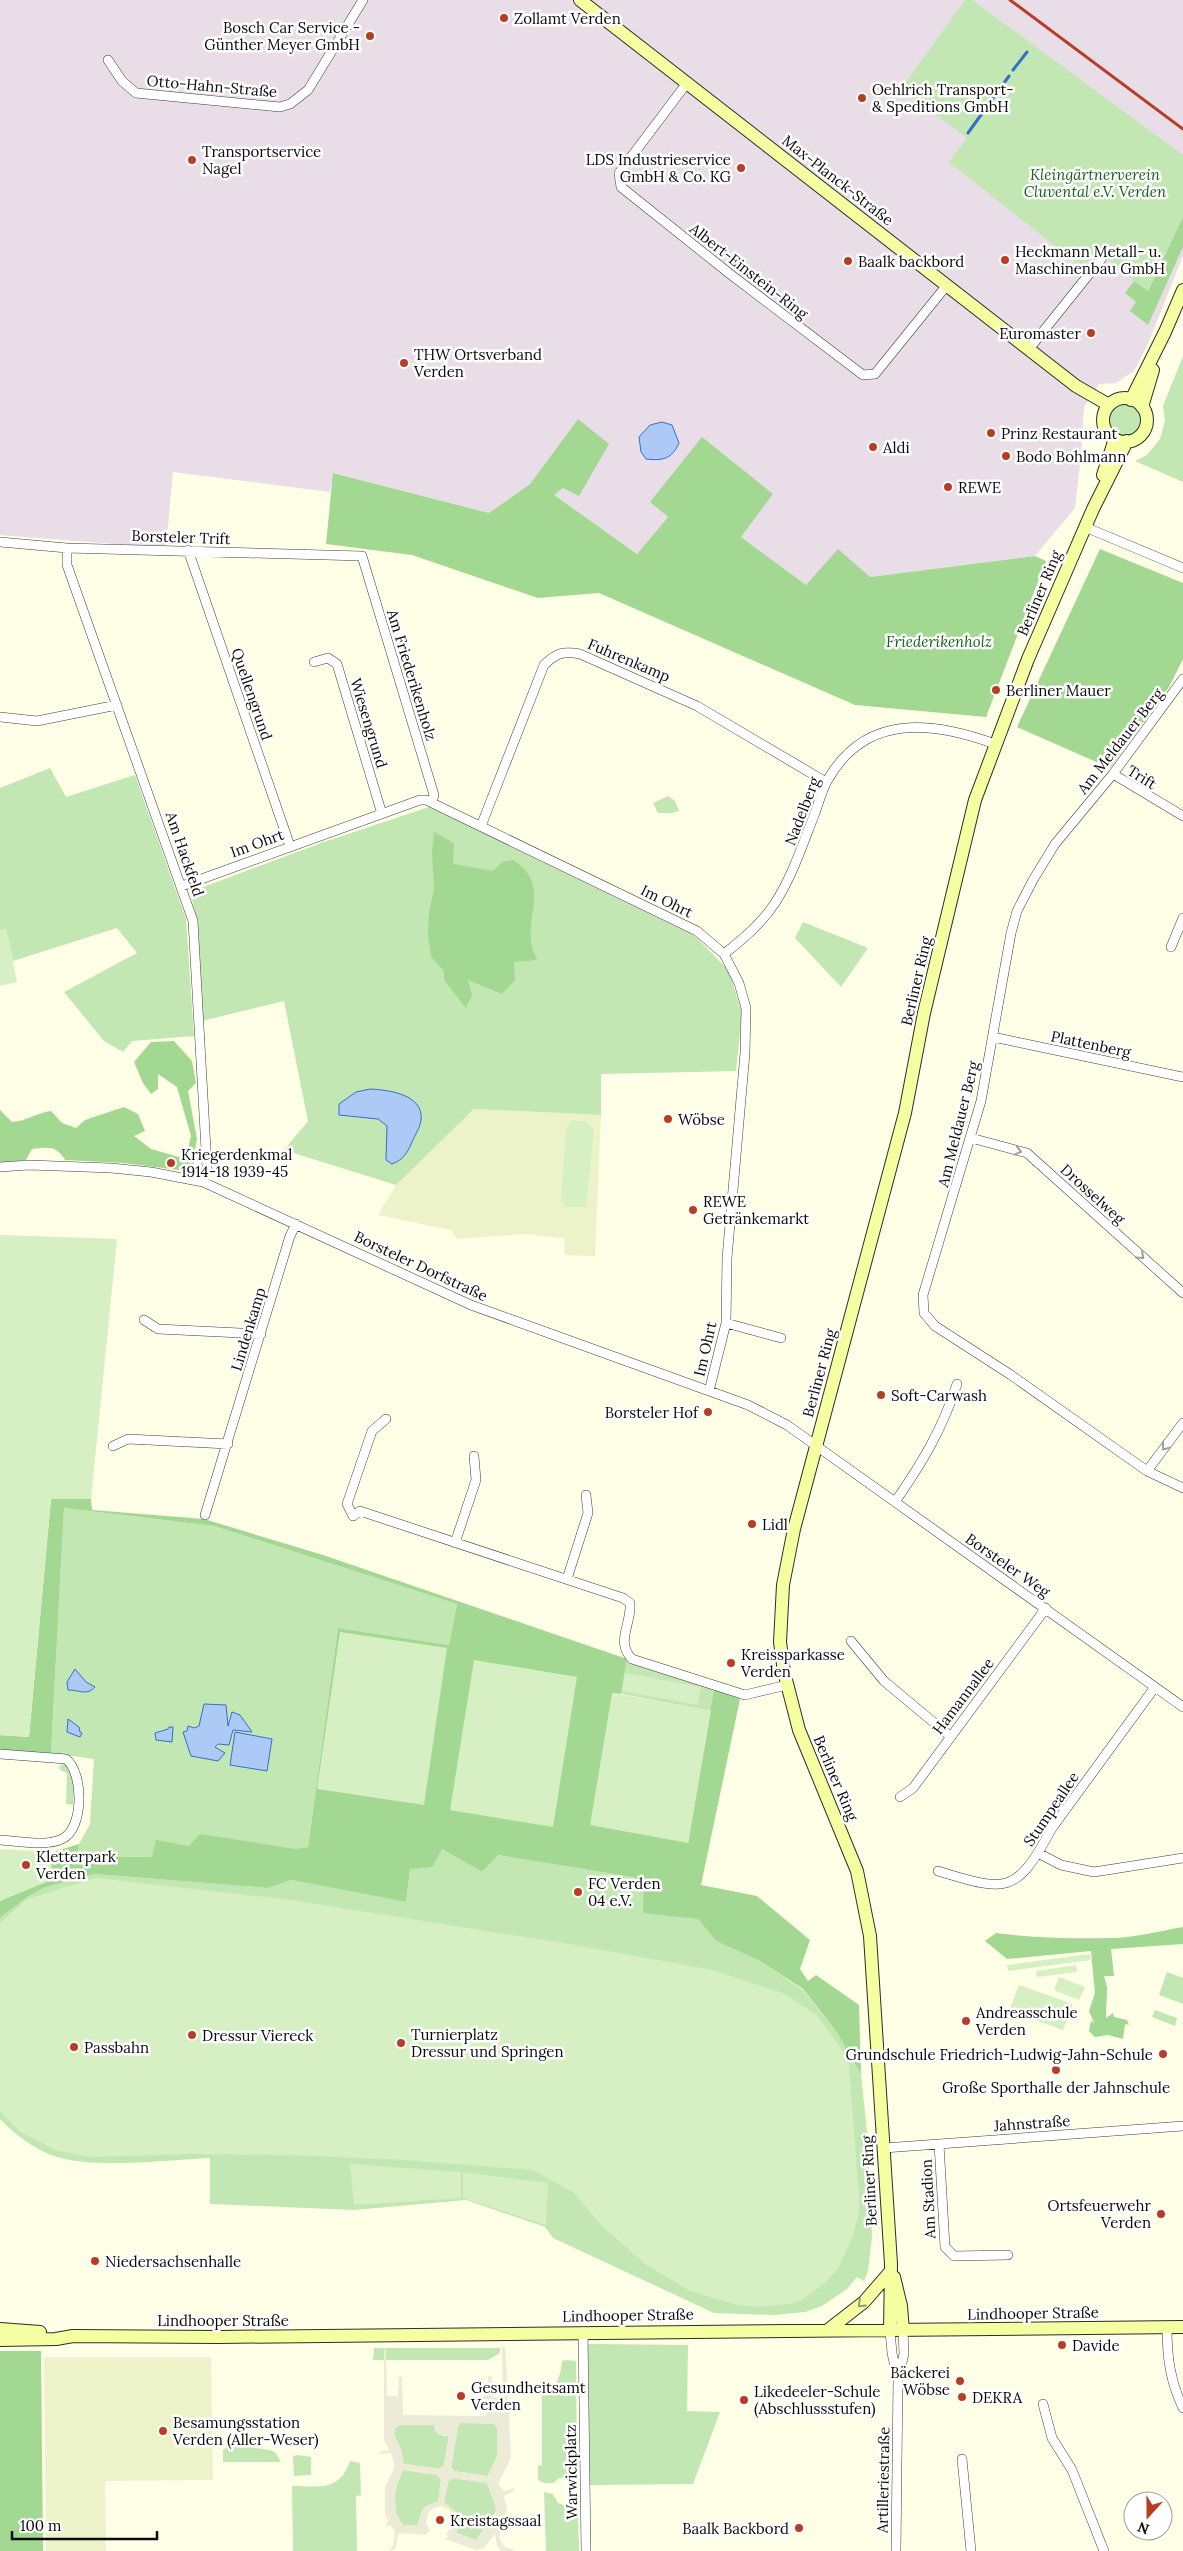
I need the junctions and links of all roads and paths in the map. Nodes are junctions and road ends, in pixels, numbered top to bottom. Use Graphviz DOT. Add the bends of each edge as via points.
graph roads {
  1 [pos="363,0"];
  2 [pos="580,0"];
  3 [pos="108,60"];
  4 [pos="687,83"];
  5 [pos="1102,258"];
  6 [pos="946,286"];
  7 [pos="1183,290"];
  8 [pos="1029,350"];
  9 [pos="1136,403"];
  10 [pos="1106,410"];
  11 [pos="1121,440"];
  12 [pos="1085,526"];
  13 [pos="0,542"];
  14 [pos="67,548"];
  15 [pos="188,550"];
  16 [pos="362,556"];
  17 [pos="1183,568"];
  18 [pos="314,662"];
  19 [pos="1183,679"];
  20 [pos="118,705"];
  21 [pos="0,717"];
  22 [pos="995,744"];
  23 [pos="1113,774"];
  24 [pos="826,782"];
  25 [pos="432,802"];
  26 [pos="382,814"];
  27 [pos="1183,816"];
  28 [pos="481,826"];
  29 [pos="290,846"];
  30 [pos="182,886"];
  31 [pos="1183,918"];
  32 [pos="1171,947"];
  33 [pos="724,954"];
  34 [pos="993,1037"];
  35 [pos="1183,1077"];
  36 [pos="971,1138"];
  37 [pos="0,1167"];
  38 [pos="203,1182"];
  39 [pos="296,1224"];
  40 [pos="1183,1293"];
  41 [pos="144,1320"];
  42 [pos="726,1323"];
  43 [pos="261,1334"];
  44 [pos="781,1338"];
  45 [pos="958,1384"];
  46 [pos="709,1391"];
  47 [pos="386,1418"];
  48 [pos="1183,1424"];
  49 [pos="228,1444"];
  50 [pos="113,1446"];
  51 [pos="816,1448"];
  52 [pos="474,1456"];
  53 [pos="1147,1471"];
  54 [pos="1183,1488"];
  55 [pos="586,1495"];
  56 [pos="895,1502"];
  57 [pos="205,1515"];
  58 [pos="455,1543"];
  59 [pos="567,1580"];
  60 [pos="1046,1608"];
  61 [pos="851,1640"];
  62 [pos="787,1686"];
  63 [pos="1155,1687"];
  64 [pos="1183,1707"];
  65 [pos="950,1736"];
  66 [pos="0,1754"];
  67 [pos="900,1798"];
  68 [pos="0,1840"];
  69 [pos="1038,1854"];
  70 [pos="1183,1858"];
  71 [pos="938,1871"];
  72 [pos="1183,2126"];
  73 [pos="939,2144"];
  74 [pos="884,2148"];
  75 [pos="1008,2255"];
  76 [pos="890,2268"];
  77 [pos="1168,2327"];
  78 [pos="1183,2327"];
  79 [pos="0,2329"];
  80 [pos="828,2330"];
  81 [pos="897,2331"];
  82 [pos="583,2332"];
  83 [pos="73,2336"];
  84 [pos="0,2340"];
  85 [pos="1043,2404"];
  86 [pos="1183,2408"];
  87 [pos="962,2459"];
  88 [pos="586,2551"];
  89 [pos="896,2551"];
  90 [pos="971,2551"];
  91 [pos="1104,2551"];
  1 -- 3 [label="street, Otto-Hahn-Straße" via="308,90 290,104 280,107 136,93 122,81"];
  2 -- 4 [label="street, Max-Planck-Straße"];
  4 -- 6 [label="street, Max-Planck-Straße"];
  4 -- 6 [label="street, Albert-Einstein-Ring" via="619,172 620,187 730,274 862,375 875,374"];
  5 -- 8 [label="street"];
  6 -- 8 [label="street, Max-Planck-Straße"];
  7 -- 9 [label="street"];
  8 -- 10 [label="street, Max-Planck-Straße"];
  9 -- 10 [label="street" via="1118,400"];
  9 -- 11 [label="street" via="1146,419 1145,428 1139,436"];
  10 -- 11 [label="street" via="1105,429"];
  11 -- 12 [label="street, Berliner Ring"];
  12 -- 17 [label="street"];
  12 -- 22 [label="street, Berliner Ring"];
  13 -- 14 [label="street, Borsteler Trift"];
  14 -- 15 [label="street, Borsteler Trift"];
  14 -- 20 [label="street, Am Hackfeld" via="67,565"];
  15 -- 16 [label="street, Borsteler Trift"];
  15 -- 29 [label="street, Quellengrund"];
  16 -- 25 [label="street, Am Friederikenholz" via="434,795"];
  18 -- 26 [label="street, Wiesengrund" via="328,658 337,664"];
  19 -- 23 [label="street, Am Meldauer Berg"];
  20 -- 21 [label="street" via="37,721"];
  20 -- 30 [label="street, Am Hackfeld"];
  22 -- 24 [label="street, Nadelberg" via="930,726 901,727 866,741 847,755"];
  22 -- 51 [label="street, Berliner Ring" via="966,832 924,1012 905,1113"];
  23 -- 27 [label="street, Trift"];
  23 -- 34 [label="street, Am Meldauer Berg" via="1056,844 1017,911"];
  24 -- 28 [label="street, Fuhrenkamp" via="683,699 589,657 565,652 554,656 544,666"];
  24 -- 33 [label="street, Nadelberg" via="780,896 764,919"];
  25 -- 26 [label="street, Im Ohrt" via="420,800"];
  25 -- 28 [label="street, Im Ohrt"];
  26 -- 29 [label="street, Im Ohrt"];
  28 -- 33 [label="street, Im Ohrt" via="698,931"];
  29 -- 30 [label="street, Im Ohrt"];
  30 -- 38 [label="street, Am Hackfeld" via="193,921 207,1167"];
  31 -- 32 [label="street"];
  33 -- 42 [label="street, Im Ohrt" via="739,983 746,1008 727,1258"];
  34 -- 35 [label="street, Plattenberg"];
  34 -- 36 [label="street, Am Meldauer Berg"];
  36 -- 40 [label="street, Drosselweg, one-way" via="1027,1153"];
  36 -- 53 [label="street, Am Meldauer Berg" via="922,1295 924,1314 935,1326 1011,1374"];
  37 -- 38 [label="street, Borsteler Dorfstraße" via="29,1164 111,1168"];
  38 -- 39 [label="street, Borsteler Dorfstraße"];
  39 -- 43 [label="street, Lindenkamp"];
  39 -- 46 [label="street, Borsteler Dorfstraße" via="480,1309"];
  41 -- 43 [label="street" via="158,1329"];
  42 -- 44 [label="street"];
  42 -- 46 [label="street, Im Ohrt"];
  43 -- 49 [label="street, Lindenkamp"];
  45 -- 56 [label="street" via="934,1444"];
  46 -- 51 [label="street, Borsteler Dorfstraße" via="767,1414"];
  47 -- 58 [label="street" via="372,1431 347,1504 353,1516 360,1511"];
  48 -- 53 [label="street, one-way"];
  49 -- 50 [label="street" via="128,1439"];
  49 -- 57 [label="street, Lindenkamp"];
  51 -- 56 [label="street, Borsteler Weg"];
  51 -- 62 [label="street, Berliner Ring" via="783,1585 780,1642"];
  52 -- 58 [label="street" via="476,1480"];
  53 -- 54 [label="street, Am Meldauer Berg"];
  55 -- 59 [label="street" via="588,1514"];
  56 -- 60 [label="street, Borsteler Weg"];
  58 -- 59 [label="street"];
  59 -- 62 [label="street" via="630,1603 631,1612 623,1641 624,1652 632,1659 745,1695"];
  60 -- 63 [label="street, Borsteler Weg"];
  60 -- 65 [label="street, Hamannallee"];
  61 -- 65 [label="street" via="884,1680"];
  62 -- 74 [label="street, Berliner Ring" via="798,1730 857,1871 870,1936"];
  63 -- 64 [label="street, Borsteler Weg"];
  63 -- 69 [label="street, Stumpeallee" via="1052,1828"];
  65 -- 67 [label="street, Hamannallee" via="913,1788"];
  66 -- 68 [label="street" via="66,1759 73,1765 79,1790 72,1830 63,1839 49,1842"];
  69 -- 70 [label="street" via="1061,1865 1094,1872"];
  69 -- 71 [label="street, Stumpeallee" via="1020,1877 1004,1885 978,1883"];
  72 -- 73 [label="street, Jahnstraße"];
  73 -- 74 [label="street, Jahnstraße"];
  73 -- 75 [label="street, Am Stadion" via="945,2247 954,2256"];
  74 -- 76 [label="street, Berliner Ring"];
  76 -- 80 [label="street, one-way" via="864,2302"];
  76 -- 81 [label="street, Berliner Ring"];
  77 -- 78 [label="street, Lindhooper Straße"];
  77 -- 81 [label="street, Lindhooper Straße"];
  77 -- 86 [label="street" via="1167,2362 1174,2390"];
  79 -- 83 [label="street, Lindhooper Straße"];
  80 -- 81 [label="street, Lindhooper Straße"];
  80 -- 82 [label="street, Lindhooper Straße"];
  81 -- 89 [label="street, Artilleriestraße" via="892,2353 898,2379"];
  82 -- 83 [label="street, Lindhooper Straße"];
  82 -- 88 [label="street, Warwickplatz"];
  83 -- 84 [label="street, Lindhooper Straße"];
  85 -- 91 [label="street" via="1052,2438 1072,2470"];
  87 -- 90 [label="street"];
}
